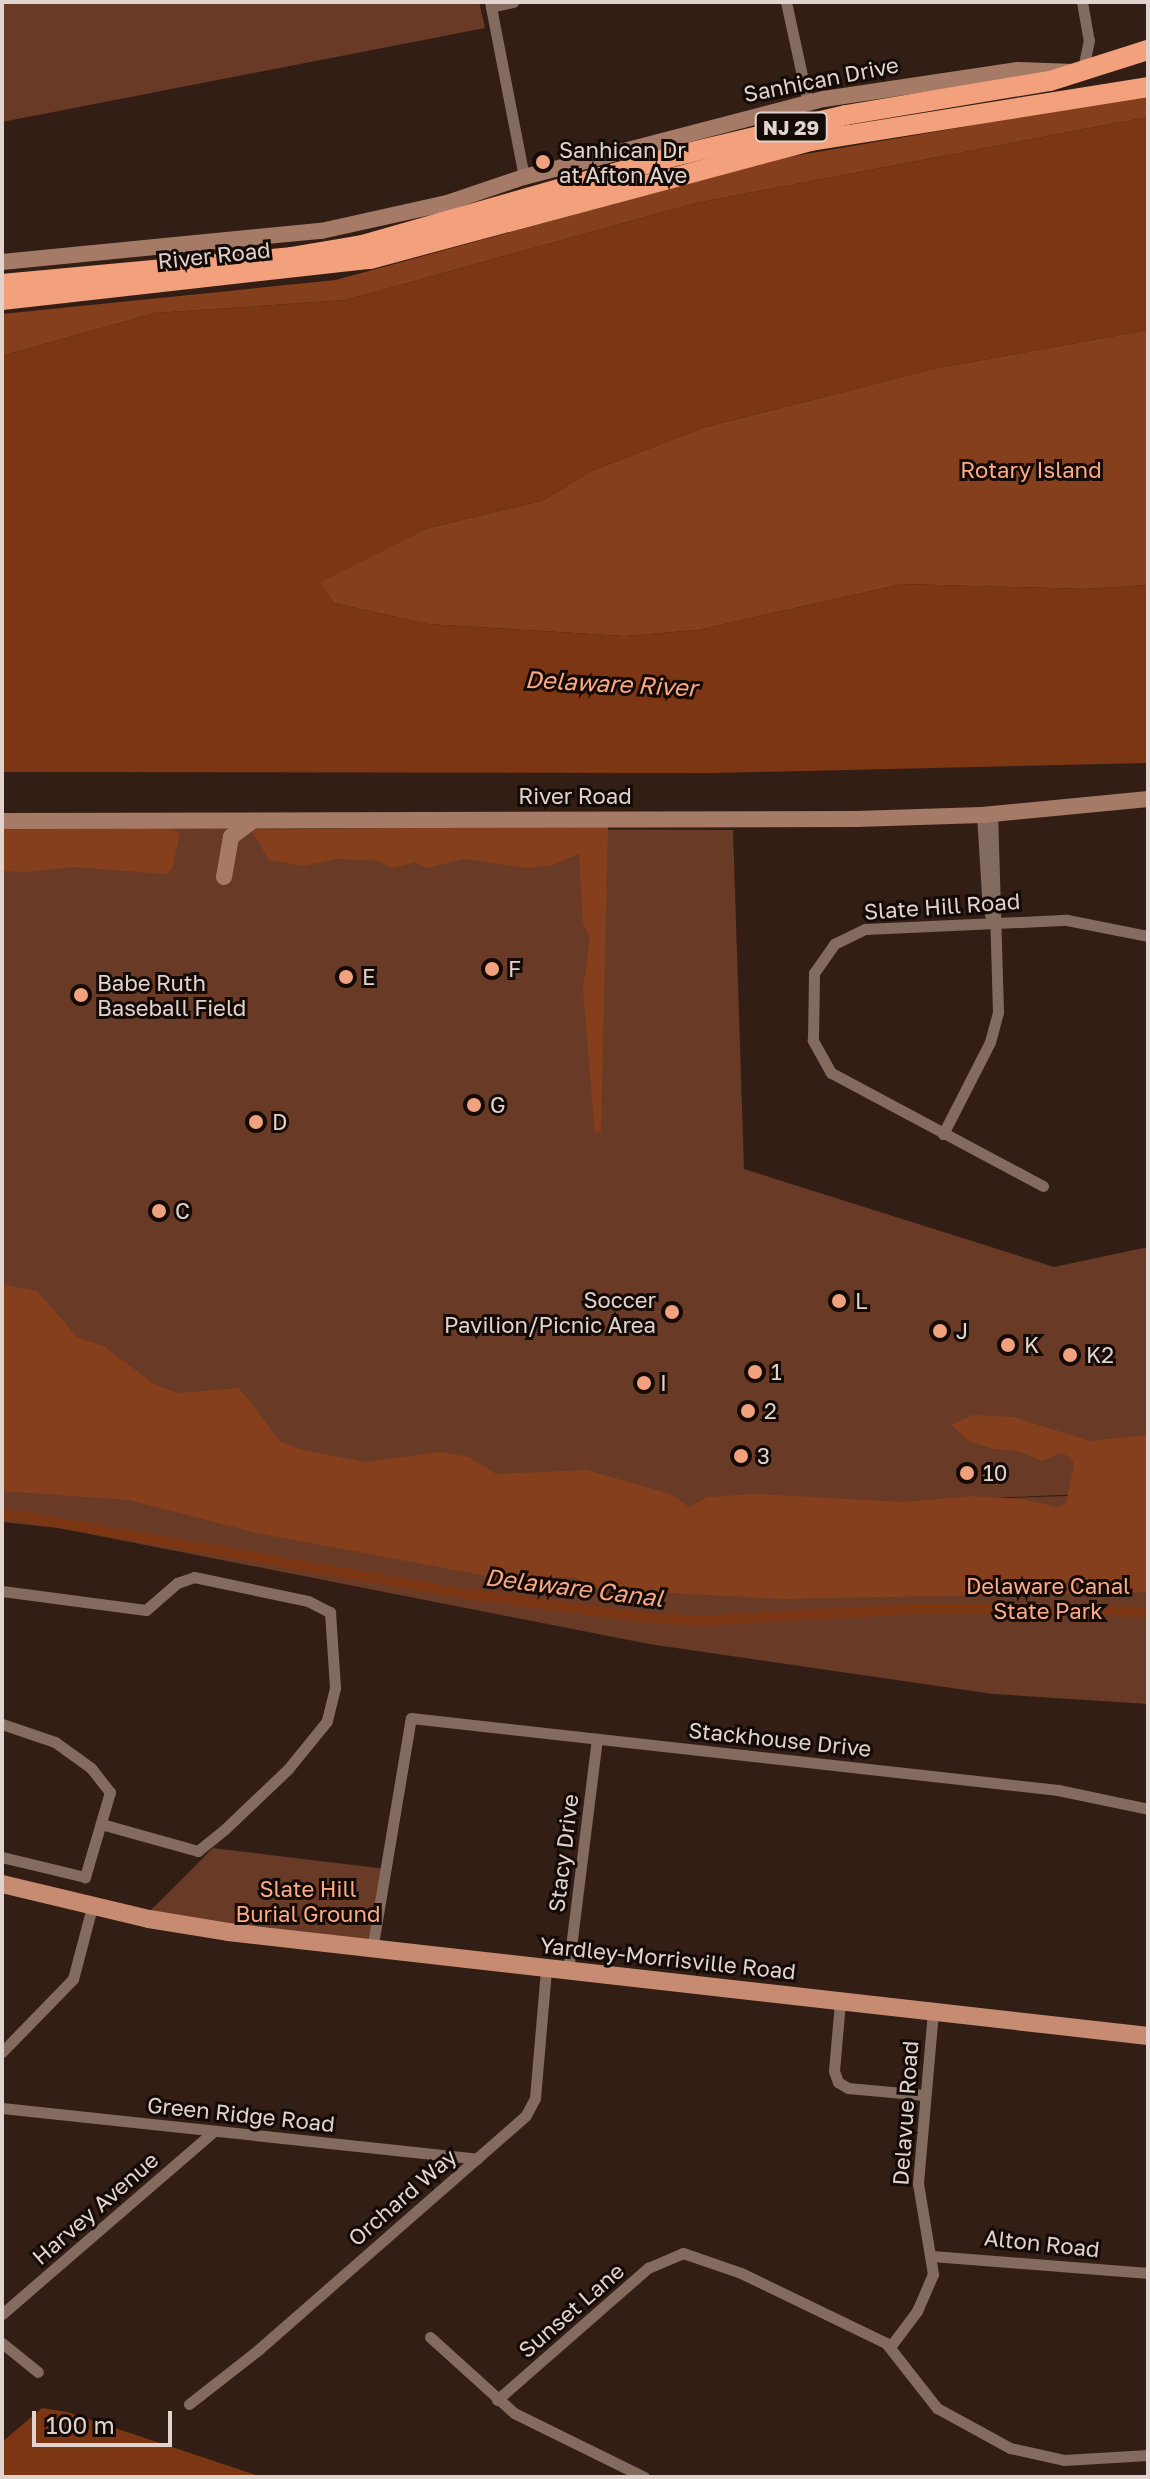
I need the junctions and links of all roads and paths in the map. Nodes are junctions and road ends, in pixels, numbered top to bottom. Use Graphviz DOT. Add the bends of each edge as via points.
graph roads {
  1 [pos="513,2"];
  2 [pos="786,2"];
  3 [pos="1082,2"];
  4 [pos="490,5"];
  5 [pos="1089,40"];
  6 [pos="1148,50"];
  7 [pos="1117,62"];
  8 [pos="1082,73"];
  9 [pos="1148,87"];
  10 [pos="808,103"];
  11 [pos="524,177"];
  12 [pos="511,202"];
  13 [pos="2,262"];
  14 [pos="2,284"];
  15 [pos="2,300"];
  16 [pos="1148,799"];
  17 [pos="987,814"];
  18 [pos="2,821"];
  19 [pos="224,821"];
  20 [pos="253,821"];
  21 [pos="994,923"];
  22 [pos="1148,936"];
  23 [pos="943,1134"];
  24 [pos="1043,1186"];
  25 [pos="2,1591"];
  26 [pos="2,1724"];
  27 [pos="597,1739"];
  28 [pos="1148,1809"];
  29 [pos="101,1824"];
  30 [pos="2,1857"];
  31 [pos="2,1884"];
  32 [pos="92,1907"];
  33 [pos="372,1950"];
  34 [pos="546,1969"];
  35 [pos="568,1971"];
  36 [pos="840,2002"];
  37 [pos="933,2012"];
  38 [pos="1148,2036"];
  39 [pos="2,2052"];
  40 [pos="925,2095"];
  41 [pos="2,2108"];
  42 [pos="214,2131"];
  43 [pos="477,2159"];
  44 [pos="932,2256"];
  45 [pos="1148,2273"];
  46 [pos="2,2314"];
  47 [pos="430,2337"];
  48 [pos="2,2343"];
  49 [pos="890,2347"];
  50 [pos="38,2372"];
  51 [pos="497,2400"];
  52 [pos="189,2404"];
  53 [pos="1148,2455"];
  54 [pos="644,2477"];
  1 -- 4 [label="street"];
  2 -- 10 [label="street"];
  3 -- 5 [label="street"];
  4 -- 11 [label="street"];
  5 -- 7 [label="street"];
  5 -- 8 [label="street"];
  6 -- 7 [label="highway, Sanhican Drive / NJ 29"];
  7 -- 8 [label="highway, Sanhican Drive / NJ 29"];
  8 -- 10 [label="main road, Sanhican Drive" via="1052,67 1018,70"];
  8 -- 12 [label="highway, NJ 29" via="815,121"];
  9 -- 12 [label="highway, NJ 29" via="997,109"];
  10 -- 11 [label="main road, Sanhican Drive"];
  11 -- 12 [label="main road, Sanhican Drive"];
  12 -- 13 [label="main road, River Road" via="321,231"];
  12 -- 14 [label="highway, River Road / NJ 29" via="319,253"];
  12 -- 15 [label="highway, River Road / NJ 29" via="409,251 327,266"];
  16 -- 17 [label="main road, River Road"];
  17 -- 20 [label="main road, River Road"];
  17 -- 21 [label="street" via="988,910"];
  18 -- 19 [label="main road, River Road"];
  19 -- 20 [label="main road, River Road"];
  19 -- 20 [label="main road" via="224,877 231,837"];
  21 -- 22 [label="street, Slate Hill Road" via="1067,920"];
  21 -- 23 [label="street" via="994,1027"];
  21 -- 23 [label="street, Slate Hill Road" via="854,932 826,952 812,981 813,1040 824,1066 842,1081"];
  23 -- 24 [label="street, Slate Hill Road"];
  25 -- 29 [label="street" via="146,1610 189,1576 308,1601 330,1612 335,1688 327,1721 288,1769 225,1829 198,1851"];
  26 -- 29 [label="street" via="55,1742 107,1782 110,1792"];
  27 -- 28 [label="street, Stackhouse Drive" via="1058,1790"];
  27 -- 33 [label="street, Stackhouse Drive" via="411,1718"];
  27 -- 35 [label="street, Stacy Drive"];
  29 -- 30 [label="street" via="85,1877"];
  31 -- 32 [label="main road, Yardley-Morrisville Road"];
  32 -- 33 [label="main road, Yardley-Morrisville Road"];
  32 -- 39 [label="street" via="78,1968"];
  33 -- 34 [label="main road, Yardley-Morrisville Road"];
  34 -- 35 [label="main road, Yardley-Morrisville Road"];
  34 -- 43 [label="street, Orchard Way" via="535,2098 526,2115"];
  35 -- 36 [label="main road, Yardley-Morrisville Road"];
  36 -- 37 [label="main road, Yardley-Morrisville Road"];
  36 -- 40 [label="street" via="834,2071 838,2082 848,2088"];
  37 -- 38 [label="main road, Yardley-Morrisville Road"];
  37 -- 40 [label="street, Delavue Road"];
  40 -- 44 [label="street, Delavue Road" via="918,2183"];
  41 -- 42 [label="street, Green Ridge Road"];
  42 -- 43 [label="street, Green Ridge Road"];
  42 -- 46 [label="street, Harvey Avenue"];
  43 -- 52 [label="street, Orchard Way"];
  44 -- 45 [label="street, Alton Road"];
  44 -- 49 [label="street, Delavue Road" via="930,2287"];
  47 -- 51 [label="street"];
  48 -- 50 [label="street"];
  49 -- 51 [label="street, Sunset Lane" via="741,2273 692,2254 675,2254 648,2268"];
  49 -- 53 [label="street" via="937,2408 1010,2448 1064,2460"];
  51 -- 54 [label="street" via="526,2421"];
}
